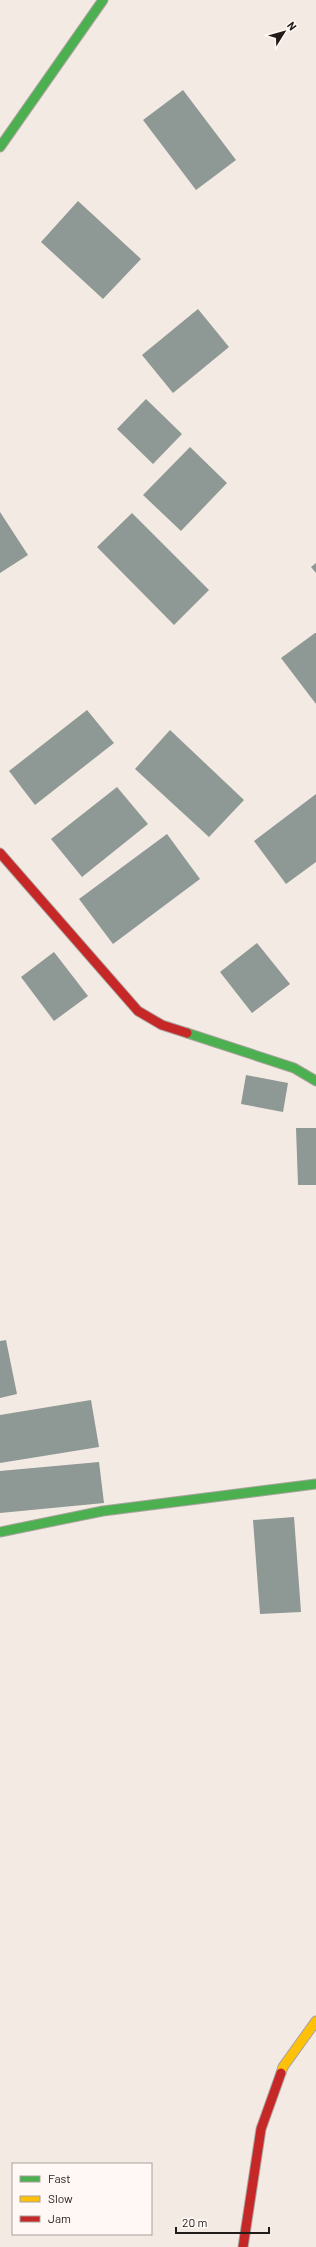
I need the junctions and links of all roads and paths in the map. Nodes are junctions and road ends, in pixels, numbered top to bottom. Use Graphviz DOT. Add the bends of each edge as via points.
graph roads {
  1 [pos="103,0"];
  2 [pos="0,147"];
  3 [pos="0,853"];
  4 [pos="316,1080"];
  5 [pos="316,1484"];
  6 [pos="0,1532"];
  7 [pos="316,2021"];
  8 [pos="243,2247"];
  1 -- 2 [label="street"];
  3 -- 4 [label="street" via="138,1011 162,1025 294,1068"];
  5 -- 6 [label="street" via="103,1511"];
  7 -- 8 [label="street" via="283,2067 261,2129"];
}
